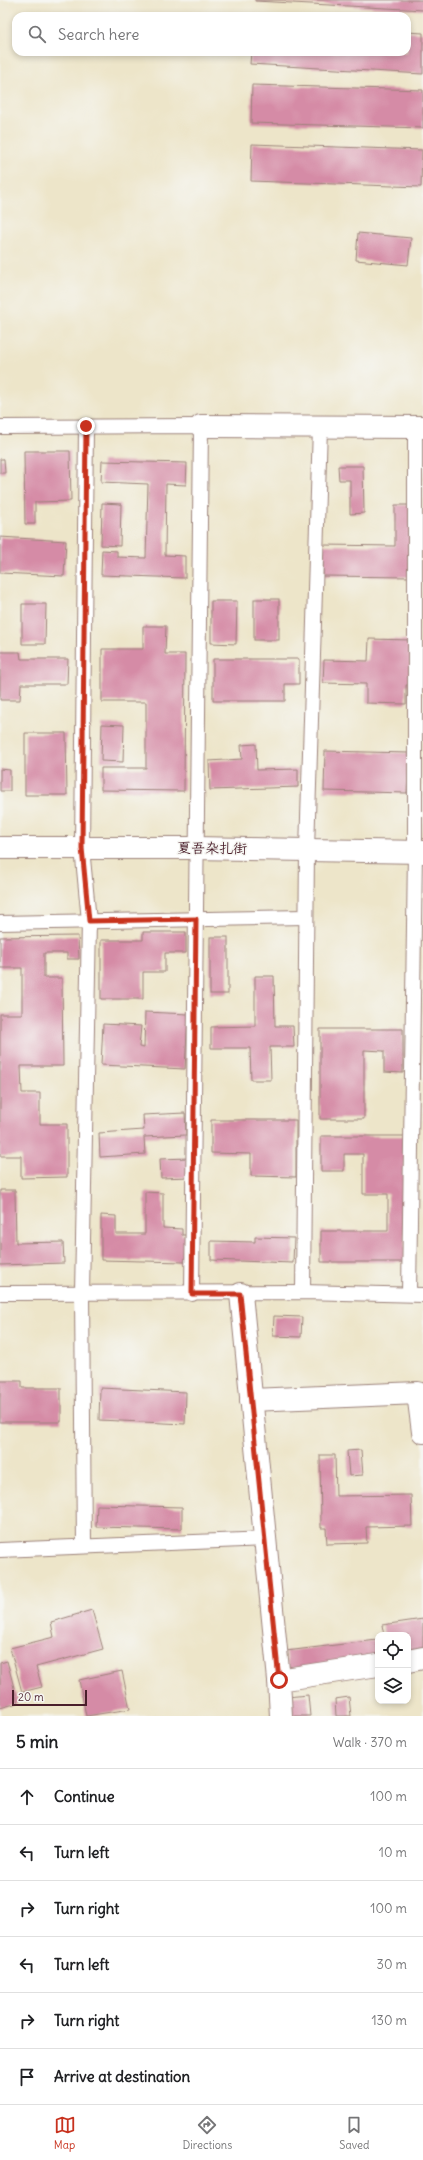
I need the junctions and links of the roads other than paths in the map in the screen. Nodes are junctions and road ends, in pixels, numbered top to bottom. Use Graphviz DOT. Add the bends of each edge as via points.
graph roads {
  1 [pos="86,426"];
  2 [pos="201,426"];
  3 [pos="0,427"];
  4 [pos="320,427"];
  5 [pos="419,427"];
  6 [pos="0,848"];
  7 [pos="82,848"];
  8 [pos="195,848"];
  9 [pos="307,850"];
  10 [pos="419,852"];
  11 [pos="306,917"];
  12 [pos="196,919"];
  13 [pos="89,921"];
  14 [pos="0,922"];
  15 [pos="304,1292"];
  16 [pos="0,1293"];
  17 [pos="82,1293"];
  18 [pos="192,1294"];
  19 [pos="240,1294"];
  20 [pos="408,1294"];
  21 [pos="423,1294"];
  22 [pos="251,1400"];
  23 [pos="423,1432"];
  24 [pos="265,1539"];
  25 [pos="84,1546"];
  26 [pos="0,1550"];
  27 [pos="423,1658"];
  28 [pos="411,1660"];
  29 [pos="375,1665"];
  30 [pos="279,1680"];
  31 [pos="281,1716"];
  1 -- 2 [label="lane"];
  1 -- 3 [label="lane"];
  1 -- 7 [label="lane"];
  2 -- 4 [label="street"];
  2 -- 8 [label="lane"];
  4 -- 5 [label="street"];
  4 -- 9 [label="lane"];
  5 -- 10 [label="lane"];
  6 -- 7 [label="street, 夏吾杂扎街"];
  7 -- 8 [label="street, 夏吾杂扎街"];
  7 -- 13 [label="lane"];
  8 -- 9 [label="street, 夏吾杂扎街"];
  8 -- 12 [label="lane"];
  9 -- 10 [label="street, 夏吾杂扎街"];
  9 -- 11 [label="lane"];
  10 -- 20 [label="lane"];
  11 -- 12 [label="lane"];
  11 -- 15 [label="lane"];
  12 -- 13 [label="lane"];
  12 -- 18 [label="lane"];
  13 -- 14 [label="lane"];
  13 -- 17 [label="lane"];
  15 -- 19 [label="lane"];
  15 -- 20 [label="lane"];
  16 -- 17 [label="lane"];
  17 -- 18 [label="lane"];
  17 -- 25 [label="lane"];
  18 -- 19 [label="lane"];
  19 -- 22 [label="street"];
  20 -- 21 [label="lane"];
  22 -- 23 [label="street" via="418,1393"];
  22 -- 24 [label="street"];
  24 -- 25 [label="lane"];
  24 -- 30 [label="street"];
  25 -- 26 [label="lane"];
  27 -- 28 [label="street"];
  29 -- 30 [label="street"];
  30 -- 31 [label="street"];
}
